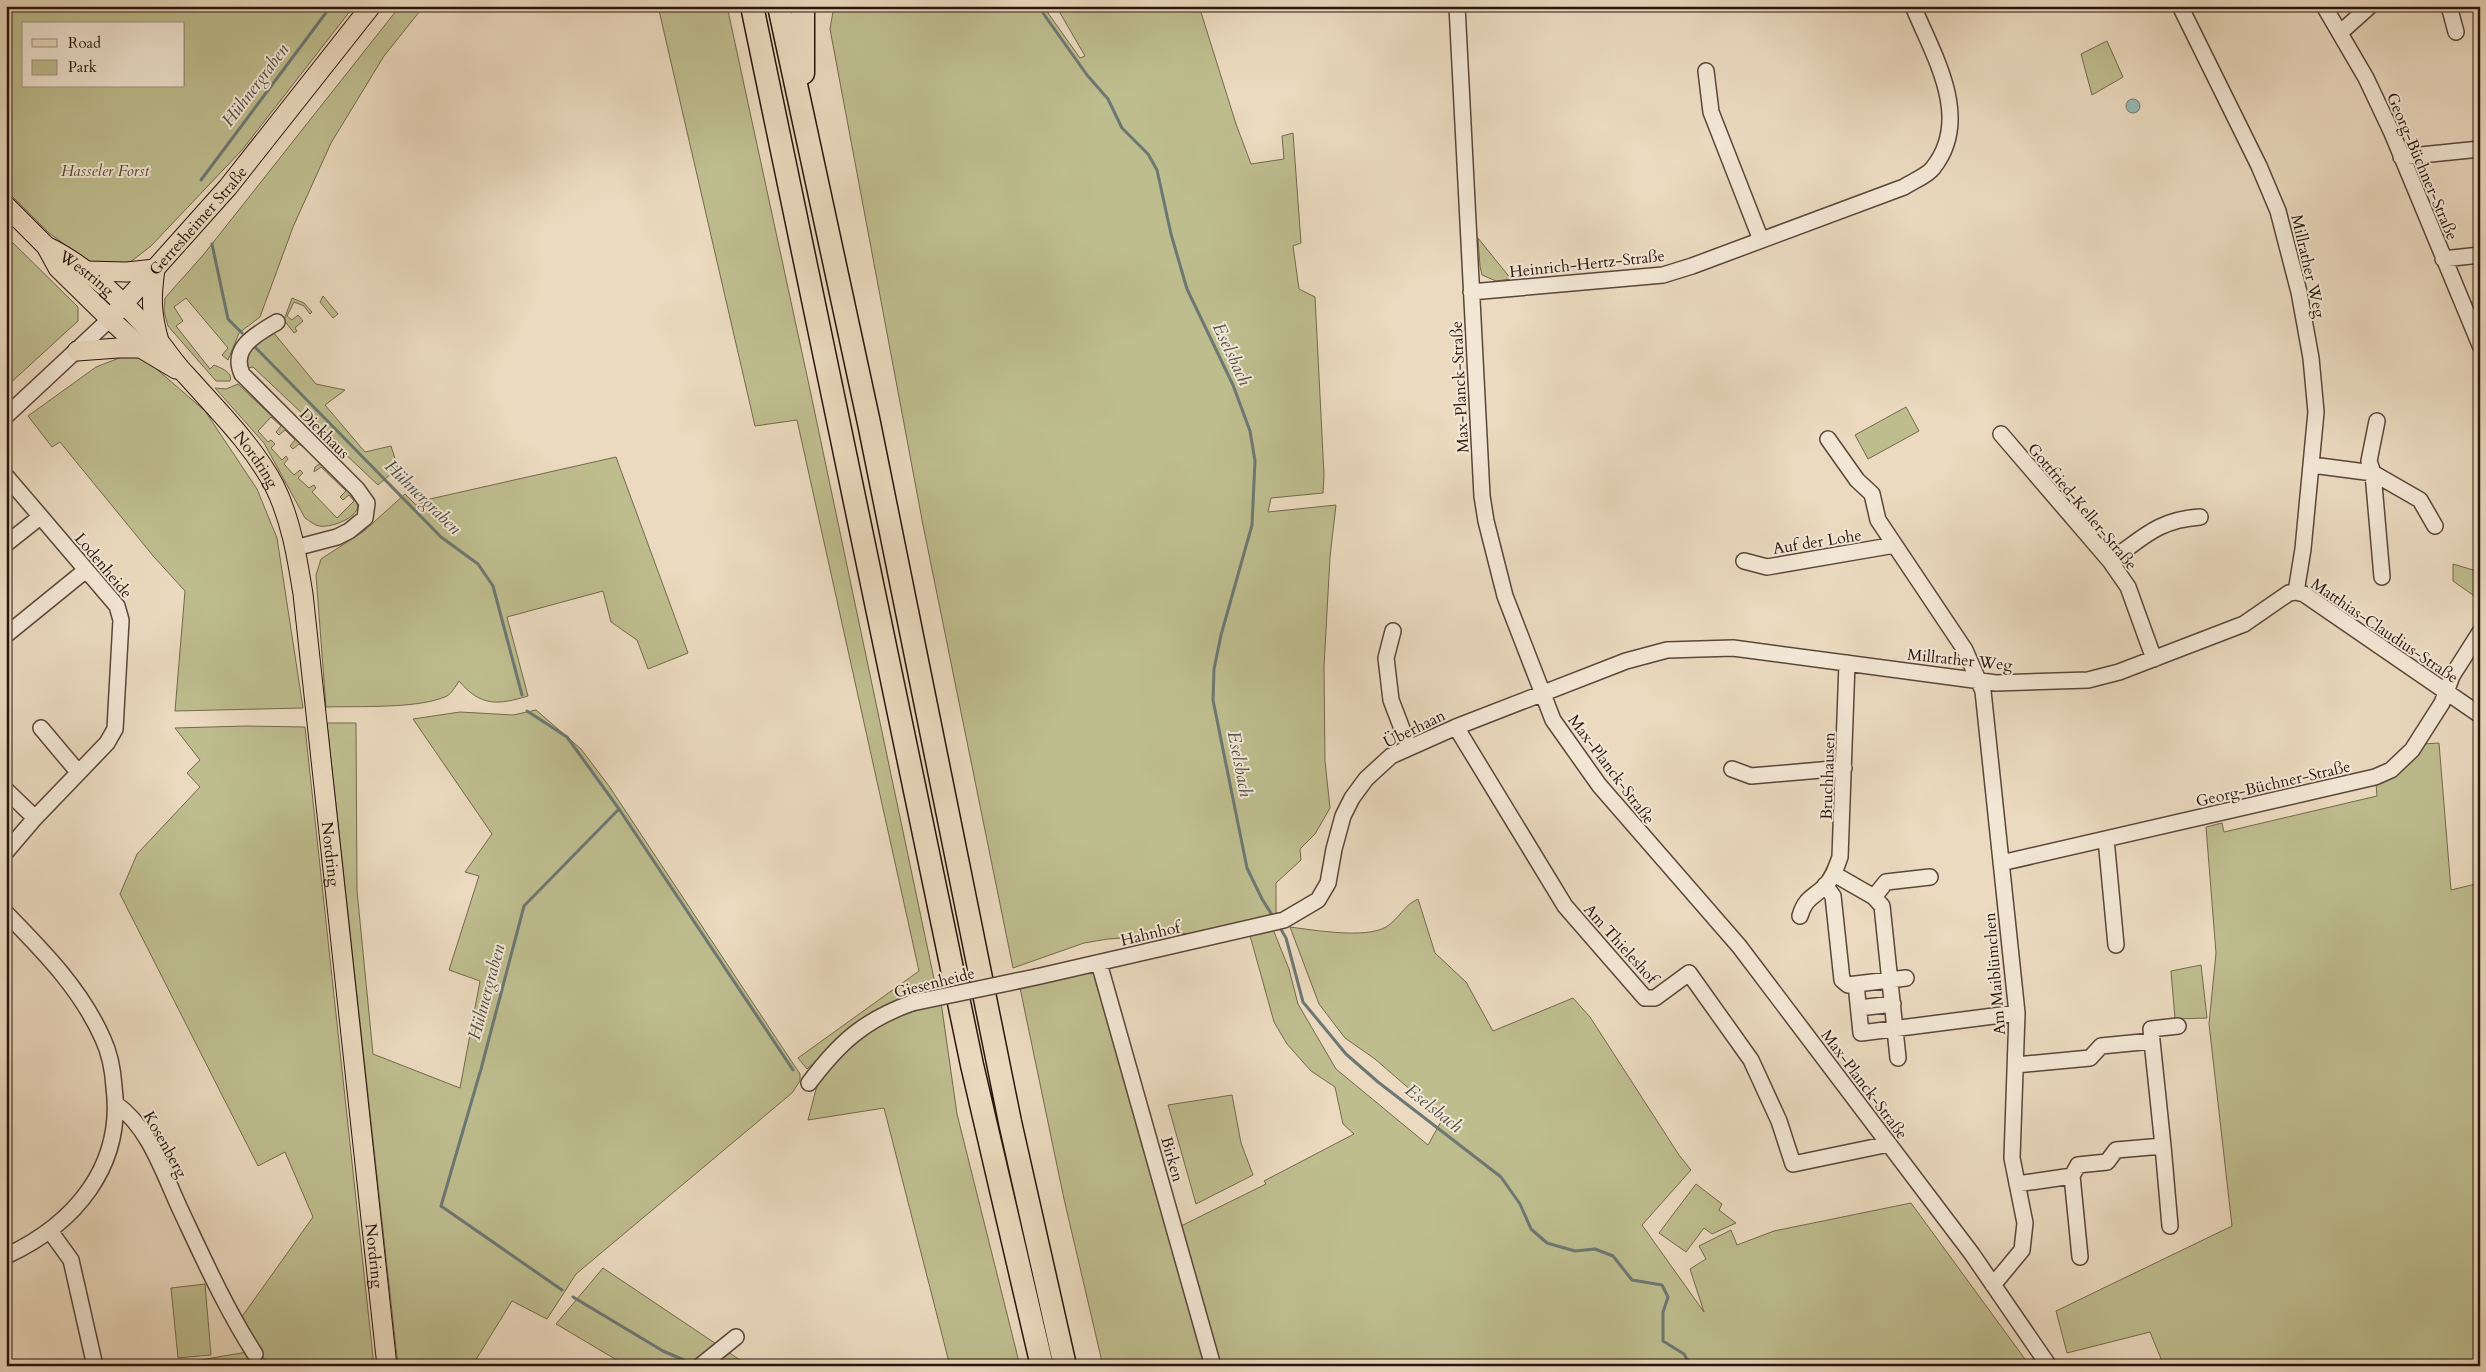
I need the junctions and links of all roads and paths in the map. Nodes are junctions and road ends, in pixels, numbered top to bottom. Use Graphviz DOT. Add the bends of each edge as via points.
graph roads {
  1 [pos="371,6"];
  2 [pos="741,6"];
  3 [pos="752,6"];
  4 [pos="779,6"];
  5 [pos="803,6"];
  6 [pos="1457,6"];
  7 [pos="1913,6"];
  8 [pos="2180,6"];
  9 [pos="2324,6"];
  10 [pos="2370,6"];
  11 [pos="2449,6"];
  12 [pos="2341,32"];
  13 [pos="2456,32"];
  14 [pos="1706,72"];
  15 [pos="771,101"];
  16 [pos="805,131"];
  17 [pos="2480,149"];
  18 [pos="2400,157"];
  19 [pos="6,206"];
  20 [pos="1761,240"];
  21 [pos="46,246"];
  22 [pos="2480,255"];
  23 [pos="2443,259"];
  24 [pos="155,269"];
  25 [pos="85,270"];
  26 [pos="1471,292"];
  27 [pos="123,305"];
  28 [pos="110,319"];
  29 [pos="277,322"];
  30 [pos="160,342"];
  31 [pos="2480,345"];
  32 [pos="141,348"];
  33 [pos="76,351"];
  34 [pos="186,375"];
  35 [pos="6,416"];
  36 [pos="2377,421"];
  37 [pos="2001,434"];
  38 [pos="1828,439"];
  39 [pos="2312,465"];
  40 [pos="2373,473"];
  41 [pos="6,476"];
  42 [pos="40,517"];
  43 [pos="2200,517"];
  44 [pos="2435,526"];
  45 [pos="6,544"];
  46 [pos="1895,545"];
  47 [pos="295,548"];
  48 [pos="1744,561"];
  49 [pos="2110,561"];
  50 [pos="86,570"];
  51 [pos="2382,577"];
  52 [pos="2296,592"];
  53 [pos="1393,631"];
  54 [pos="2480,632"];
  55 [pos="6,635"];
  56 [pos="2154,660"];
  57 [pos="1847,663"];
  58 [pos="1980,681"];
  59 [pos="2446,692"];
  60 [pos="1542,694"];
  61 [pos="2480,715"];
  62 [pos="1456,727"];
  63 [pos="41,728"];
  64 [pos="1409,747"];
  65 [pos="1844,768"];
  66 [pos="1732,769"];
  67 [pos="78,772"];
  68 [pos="6,790"];
  69 [pos="35,818"];
  70 [pos="2106,840"];
  71 [pos="6,852"];
  72 [pos="2001,863"];
  73 [pos="1930,877"];
  74 [pos="1830,880"];
  75 [pos="1874,897"];
  76 [pos="6,913"];
  77 [pos="1800,916"];
  78 [pos="1278,922"];
  79 [pos="2116,945"];
  80 [pos="1099,963"];
  81 [pos="1036,976"];
  82 [pos="1906,978"];
  83 [pos="1890,980"];
  84 [pos="1856,984"];
  85 [pos="1893,1004"];
  86 [pos="1859,1008"];
  87 [pos="2017,1013"];
  88 [pos="2178,1026"];
  89 [pos="1895,1028"];
  90 [pos="2152,1041"];
  91 [pos="1898,1058"];
  92 [pos="2016,1065"];
  93 [pos="809,1083"];
  94 [pos="116,1104"];
  95 [pos="1888,1144"];
  96 [pos="2163,1146"];
  97 [pos="2072,1176"];
  98 [pos="2017,1184"];
  99 [pos="2170,1226"];
  100 [pos="50,1230"];
  101 [pos="6,1256"];
  102 [pos="2080,1257"];
  103 [pos="1994,1285"];
  104 [pos="736,1337"];
  105 [pos="255,1354"];
  106 [pos="95,1366"];
  107 [pos="387,1366"];
  108 [pos="700,1366"];
  109 [pos="1042,1366"];
  110 [pos="1065,1366"];
  111 [pos="1213,1366"];
  112 [pos="2049,1366"];
  1 -- 24 [label="main road, Gerresheimer Straße" via="228,187"];
  2 -- 15 [label="highway"];
  3 -- 15 [label="highway"];
  4 -- 16 [label="highway"];
  5 -- 16 [label="highway"];
  6 -- 26 [label="street, Max-Planck-Straße"];
  7 -- 20 [label="street, Heinrich-Hertz-Straße" via="1950,96 1951,116 1942,154 1932,169 1904,187"];
  8 -- 39 [label="street, Millrather Weg" via="2259,166 2288,242 2315,383"];
  9 -- 12 [label="street, Georg-Büchner-Straße"];
  10 -- 12 [label="street"];
  11 -- 13 [label="street"];
  12 -- 18 [label="street, Georg-Büchner-Straße" via="2366,78"];
  14 -- 20 [label="street" via="1711,112"];
  15 -- 109 [label="highway" via="974,1075"];
  16 -- 110 [label="highway" via="869,423 1008,1112"];
  17 -- 18 [label="street"];
  18 -- 23 [label="street, Georg-Büchner-Straße"];
  19 -- 21 [label="main road, Westring"];
  20 -- 26 [label="street, Heinrich-Hertz-Straße" via="1692,266 1654,276"];
  21 -- 25 [label="main road, Westring"];
  21 -- 28 [label="main road, Westring" via="58,268"];
  22 -- 23 [label="street"];
  23 -- 31 [label="street, Georg-Büchner-Straße"];
  24 -- 25 [label="main road" via="127,272"];
  24 -- 27 [label="main road, Gerresheimer Straße"];
  24 -- 30 [label="main road" via="151,299"];
  25 -- 27 [label="main road, Westring"];
  26 -- 60 [label="street, Max-Planck-Straße" via="1486,521 1512,617"];
  27 -- 28 [label="main road, Gerresheimer Straße"];
  27 -- 30 [label="main road, Nordring"];
  28 -- 32 [label="main road, Nordring"];
  28 -- 33 [label="street, Gerresheimer Straße"];
  29 -- 47 [label="street, Diekhaus" via="250,339 242,349 238,356 242,374 357,489 367,503 368,511 365,518 349,531"];
  30 -- 34 [label="main road, Nordring"];
  32 -- 33 [label="main road"];
  32 -- 34 [label="main road, Nordring"];
  33 -- 35 [label="street, Gerresheimer Straße"];
  34 -- 47 [label="main road, Nordring" via="244,440 265,470 283,506"];
  36 -- 40 [label="street" via="2369,461"];
  37 -- 49 [label="street, Gottfried-Keller-Straße"];
  38 -- 46 [label="street, Am Maiblümchen" via="1857,480 1872,494 1878,520"];
  39 -- 40 [label="street"];
  39 -- 52 [label="street, Millrather Weg"];
  40 -- 44 [label="street" via="2420,500"];
  40 -- 51 [label="street"];
  41 -- 42 [label="street, Lodenheide"];
  42 -- 45 [label="street"];
  42 -- 50 [label="street, Lodenheide"];
  43 -- 49 [label="street" via="2178,518 2162,524"];
  46 -- 48 [label="street, Auf der Lohe" via="1767,567"];
  46 -- 58 [label="street, Am Maiblümchen" via="1965,650"];
  47 -- 107 [label="main road, Nordring" via="307,629"];
  49 -- 56 [label="street, Gottfried-Keller-Straße" via="2128,587"];
  50 -- 55 [label="street"];
  50 -- 67 [label="street, Lodenheide" via="117,606 121,620 115,729 107,743"];
  52 -- 56 [label="street, Millrather Weg" via="2289,593 2244,624"];
  52 -- 59 [label="street, Matthias-Claudius-Straße" via="2304,594"];
  53 -- 64 [label="street" via="1386,658 1391,700"];
  54 -- 59 [label="street, Georg-Büchner-Straße" via="2452,676"];
  56 -- 58 [label="street, Millrather Weg" via="2088,680"];
  57 -- 58 [label="street, Millrather Weg"];
  57 -- 60 [label="street, Millrather Weg" via="1733,648 1667,650 1626,661"];
  57 -- 65 [label="street, Bruchhausen"];
  58 -- 72 [label="street, Am Maiblümchen" via="1984,691"];
  59 -- 61 [label="street, Matthias-Claudius-Straße"];
  59 -- 70 [label="street, Georg-Büchner-Straße" via="2442,704 2412,750 2391,770 2375,777"];
  60 -- 62 [label="street, Überhaan"];
  60 -- 95 [label="street, Max-Planck-Straße" via="1553,720 1599,785 1739,946"];
  62 -- 64 [label="street, Überhaan"];
  62 -- 95 [label="street, Am Thieleshof" via="1565,906 1645,998 1655,998 1689,973 1752,1060 1794,1164"];
  63 -- 67 [label="street"];
  64 -- 78 [label="street, Überhaan" via="1378,767 1352,798 1343,816 1328,884 1318,900"];
  65 -- 66 [label="street" via="1752,776"];
  65 -- 74 [label="street, Bruchhausen" via="1842,840"];
  67 -- 69 [label="street, Lodenheide"];
  68 -- 69 [label="street"];
  69 -- 71 [label="street, Lodenheide"];
  70 -- 72 [label="street, Georg-Büchner-Straße"];
  70 -- 79 [label="street"];
  72 -- 87 [label="street, Am Maiblümchen"];
  73 -- 75 [label="street" via="1886,882"];
  74 -- 75 [label="street"];
  74 -- 77 [label="street" via="1803,904"];
  74 -- 84 [label="street" via="1842,980 1848,985"];
  75 -- 83 [label="street" via="1882,906"];
  76 -- 94 [label="street" via="65,977 94,1023 110,1058"];
  78 -- 80 [label="street, Hahnhof"];
  80 -- 81 [label="street, Hahnhof"];
  80 -- 111 [label="street, Birken"];
  81 -- 93 [label="street, Giesenheide, bridge" via="912,1003 870,1020 850,1036"];
  82 -- 83 [label="street"];
  83 -- 84 [label="street"];
  83 -- 85 [label="street"];
  84 -- 86 [label="street"];
  85 -- 86 [label="street"];
  85 -- 89 [label="street"];
  86 -- 89 [label="street" via="1862,1033"];
  87 -- 89 [label="street"];
  87 -- 92 [label="street, Am Maiblümchen"];
  88 -- 90 [label="street" via="2151,1029"];
  89 -- 91 [label="street"];
  90 -- 92 [label="street" via="2101,1046 2090,1058"];
  90 -- 96 [label="street"];
  92 -- 98 [label="street, Am Maiblümchen" via="2012,1158"];
  94 -- 100 [label="street" via="116,1125 100,1172 77,1207"];
  94 -- 105 [label="street, Kosenberg" via="129,1113 147,1140 231,1316"];
  95 -- 103 [label="street, Max-Planck-Straße"];
  96 -- 97 [label="street" via="2116,1150 2107,1162 2078,1165"];
  96 -- 99 [label="street"];
  97 -- 98 [label="street"];
  97 -- 102 [label="street"];
  98 -- 103 [label="street, Am Maiblümchen" via="2024,1223 2022,1250"];
  100 -- 101 [label="street"];
  100 -- 106 [label="street" via="71,1260"];
  103 -- 112 [label="street, Max-Planck-Straße"];
  104 -- 108 [label="street"];
}
